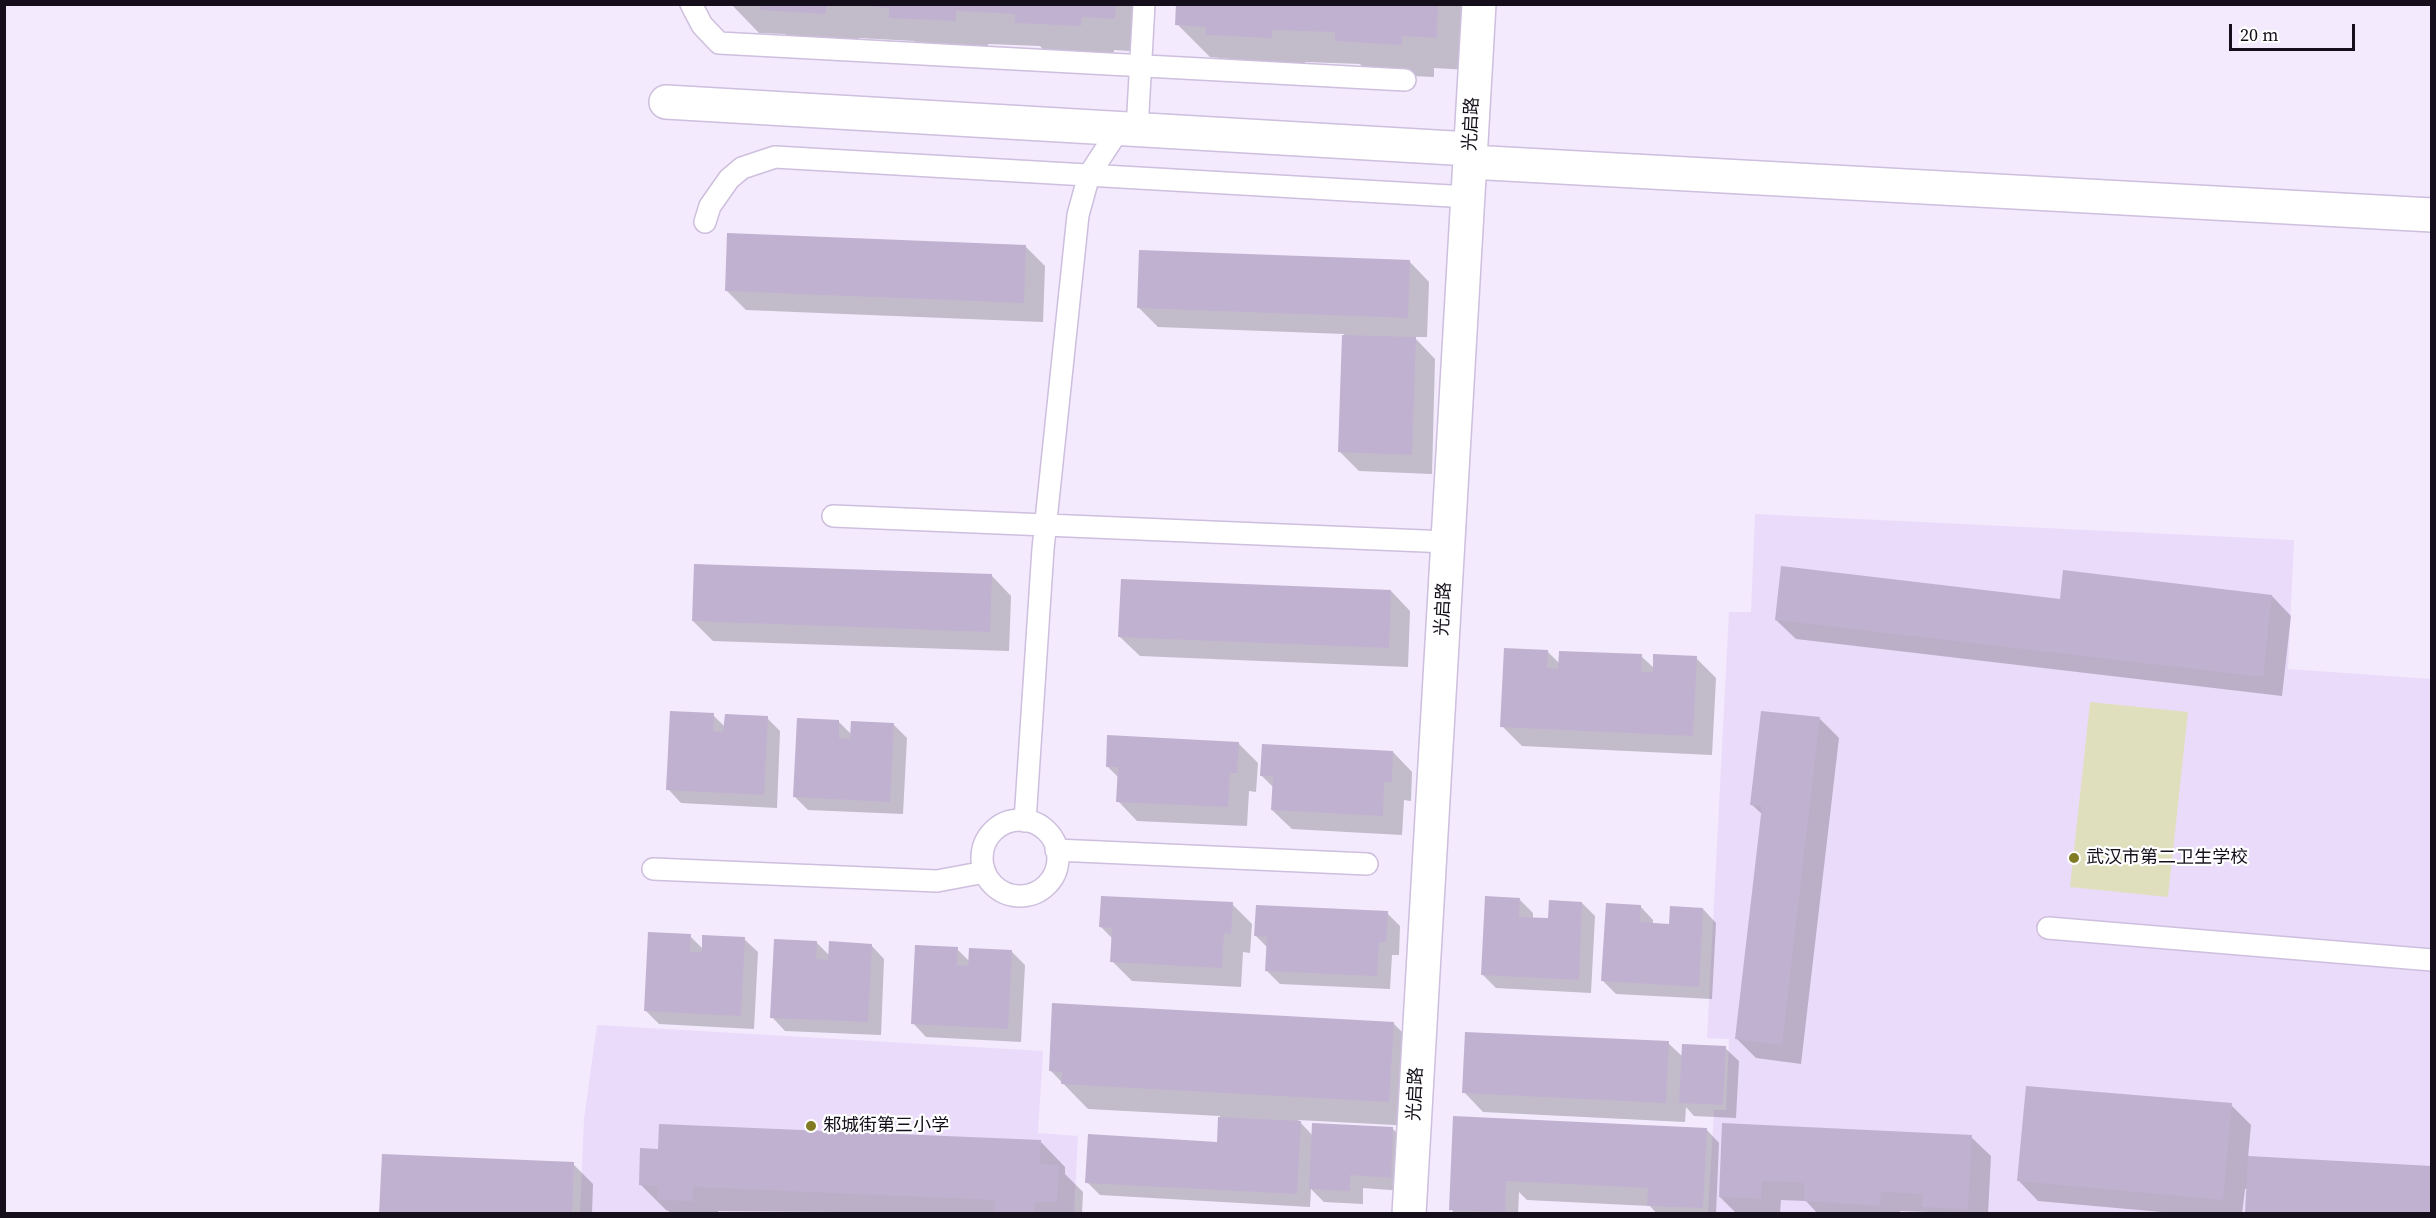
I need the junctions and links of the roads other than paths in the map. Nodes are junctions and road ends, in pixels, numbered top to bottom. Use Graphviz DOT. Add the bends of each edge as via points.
graph roads {
  1 [pos="691,4"];
  2 [pos="1144,4"];
  3 [pos="1479,4"];
  4 [pos="1141,65"];
  5 [pos="1405,80"];
  6 [pos="666,102"];
  7 [pos="1128,130"];
  8 [pos="1470,156"];
  9 [pos="1089,175"];
  10 [pos="1467,197"];
  11 [pos="2432,215"];
  12 [pos="705,222"];
  13 [pos="833,516"];
  14 [pos="1046,524"];
  15 [pos="1448,542"];
  16 [pos="1025,821"];
  17 [pos="1056,850"];
  18 [pos="1367,864"];
  19 [pos="653,868"];
  20 [pos="985,872"];
  21 [pos="2048,928"];
  22 [pos="2432,960"];
  23 [pos="1409,1214"];
  1 -- 4 [label="lane" via="702,26 719,43"];
  2 -- 4 [label="lane"];
  3 -- 8 [label="street, 光启路"];
  4 -- 5 [label="lane"];
  4 -- 7 [label="lane"];
  6 -- 7 [label="street"];
  7 -- 8 [label="street"];
  7 -- 9 [label="lane"];
  8 -- 10 [label="street, 光启路"];
  8 -- 11 [label="street"];
  9 -- 10 [label="lane"];
  9 -- 12 [label="lane" via="775,157 750,164 729,179 714,198"];
  9 -- 14 [label="lane" via="1078,215"];
  10 -- 15 [label="street, 光启路"];
  13 -- 14 [label="lane"];
  14 -- 15 [label="lane"];
  14 -- 16 [label="lane"];
  15 -- 23 [label="street, 光启路"];
  16 -- 17 [label="lane" via="1048,833"];
  16 -- 20 [label="lane" via="1011,821 988,836 982,851"];
  17 -- 18 [label="lane"];
  17 -- 20 [label="lane" via="1054,875 1045,887 1031,895 1015,896 1000,891 988,881"];
  19 -- 20 [label="lane" via="937,880"];
  21 -- 22 [label="lane"];
}
